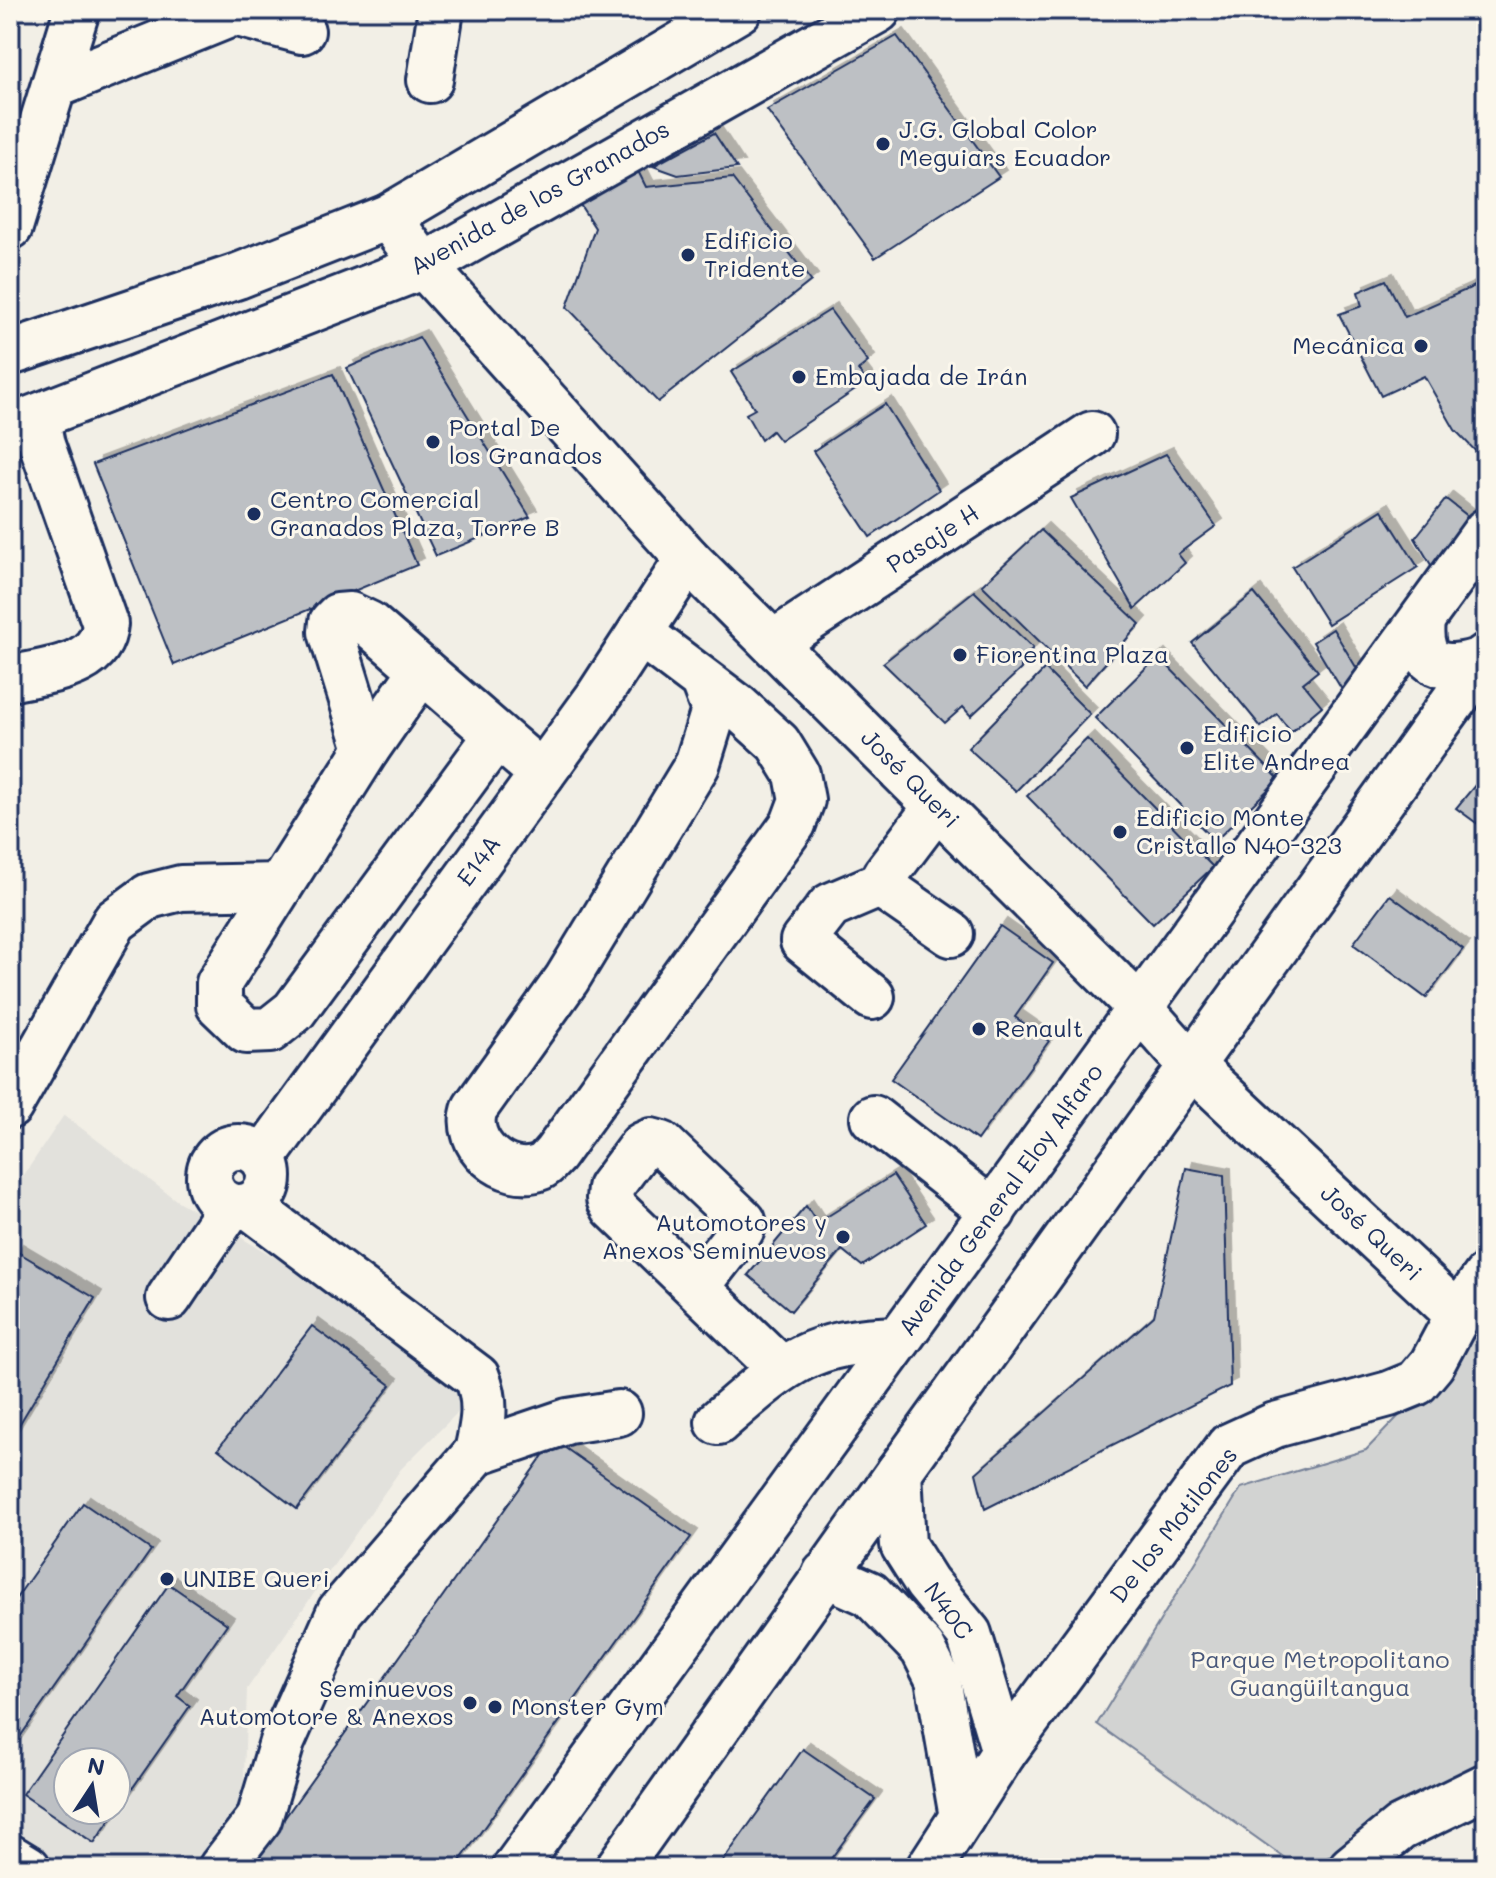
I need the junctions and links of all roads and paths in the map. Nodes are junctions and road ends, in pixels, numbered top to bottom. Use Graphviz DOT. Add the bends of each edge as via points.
graph roads {
  1 [pos="77,10"];
  2 [pos="441,10"];
  3 [pos="739,10"];
  4 [pos="878,10"];
  5 [pos="302,31"];
  6 [pos="430,80"];
  7 [pos="54,86"];
  8 [pos="388,217"];
  9 [pos="10,227"];
  10 [pos="424,266"];
  11 [pos="10,353"];
  12 [pos="23,424"];
  13 [pos="1092,434"];
  14 [pos="1486,531"];
  15 [pos="688,559"];
  16 [pos="1422,620"];
  17 [pos="640,633"];
  18 [pos="773,643"];
  19 [pos="1485,658"];
  20 [pos="422,670"];
  21 [pos="10,679"];
  22 [pos="704,684"];
  23 [pos="497,735"];
  24 [pos="367,749"];
  25 [pos="542,774"];
  26 [pos="937,806"];
  27 [pos="884,883"];
  28 [pos="280,886"];
  29 [pos="951,934"];
  30 [pos="872,997"];
  31 [pos="1140,1008"];
  32 [pos="1192,1066"];
  33 [pos="10,1106"];
  34 [pos="873,1118"];
  35 [pos="240,1206"];
  36 [pos="993,1212"];
  37 [pos="1486,1276"];
  38 [pos="697,1287"];
  39 [pos="169,1298"];
  40 [pos="1458,1315"];
  41 [pos="899,1339"];
  42 [pos="780,1368"];
  43 [pos="619,1413"];
  44 [pos="718,1422"];
  45 [pos="477,1452"];
  46 [pos="899,1472"];
  47 [pos="825,1574"];
  48 [pos="1004,1752"];
  49 [pos="1486,1786"];
  50 [pos="962,1817"];
  51 [pos="10,1857"];
  52 [pos="28,1868"];
  53 [pos="221,1868"];
  54 [pos="515,1868"];
  55 [pos="618,1868"];
  56 [pos="929,1868"];
  57 [pos="1351,1868"];
  1 -- 7 [label="main road"];
  2 -- 6 [label="main road"];
  3 -- 8 [label="main road"];
  4 -- 10 [label="main road, Avenida de los Granados"];
  5 -- 7 [label="main road" via="234,13"];
  7 -- 9 [label="main road"];
  8 -- 10 [label="main road, José Queri"];
  8 -- 11 [label="main road" via="238,276"];
  10 -- 12 [label="main road, Avenida de los Granados"];
  10 -- 15 [label="main road, José Queri"];
  12 -- 21 [label="main road" via="42,445 105,624 104,638 92,655"];
  13 -- 18 [label="main road, Pasaje H"];
  14 -- 16 [label="main road, Avenida General Eloy Alfaro"];
  15 -- 17 [label="main road, E14A"];
  15 -- 18 [label="main road, José Queri"];
  16 -- 19 [label="main road" via="1420,637 1434,663 1448,668"];
  16 -- 31 [label="main road, Avenida General Eloy Alfaro"];
  17 -- 22 [label="main road"];
  17 -- 25 [label="main road, E14A"];
  18 -- 26 [label="main road, José Queri"];
  19 -- 32 [label="main road"];
  20 -- 23 [label="main road"];
  20 -- 24 [label="main road"];
  20 -- 24 [label="main road" via="369,624 350,615 332,622"];
  22 -- 22 [label="main road" via="714,710 697,765 567,979 475,1108 475,1141 507,1166 542,1167 555,1154 793,824 802,800 791,763 778,743"];
  23 -- 25 [label="main road"];
  23 -- 28 [label="main road" via="294,1011 270,1030 246,1031 219,1005 219,983"];
  24 -- 28 [label="main road"];
  25 -- 35 [label="main road, E14A" via="263,1158 247,1147 228,1148 213,1160 208,1178 214,1196"];
  26 -- 27 [label="main road"];
  26 -- 31 [label="main road, José Queri"];
  27 -- 29 [label="main road"];
  27 -- 30 [label="main road" via="830,906 803,941"];
  28 -- 33 [label="main road" via="181,888 149,896 115,921"];
  31 -- 32 [label="main road, José Queri"];
  31 -- 36 [label="main road, Avenida General Eloy Alfaro"];
  32 -- 40 [label="main road, José Queri"];
  32 -- 46 [label="main road"];
  34 -- 36 [label="main road"];
  35 -- 39 [label="main road"];
  35 -- 45 [label="main road" via="477,1377 484,1416"];
  36 -- 41 [label="main road, Avenida General Eloy Alfaro"];
  37 -- 40 [label="main road, De los Motilones"];
  38 -- 42 [label="main road"];
  40 -- 48 [label="main road, De los Motilones" via="1416,1383 1275,1425 1229,1446"];
  41 -- 42 [label="main road" via="854,1340"];
  41 -- 54 [label="main road, Avenida General Eloy Alfaro"];
  42 -- 44 [label="main road"];
  43 -- 45 [label="main road" via="568,1421"];
  45 -- 53 [label="main road" via="340,1611 282,1742 259,1819"];
  46 -- 47 [label="main road"];
  46 -- 48 [label="main road, N40C" via="903,1545 969,1634"];
  47 -- 50 [label="main road, N40C" via="870,1594 923,1649 938,1679"];
  47 -- 55 [label="main road"];
  48 -- 50 [label="main road, De los Motilones"];
  49 -- 57 [label="main road" via="1400,1828"];
  50 -- 56 [label="main road, De los Motilones"];
  51 -- 52 [label="main road"];
}
